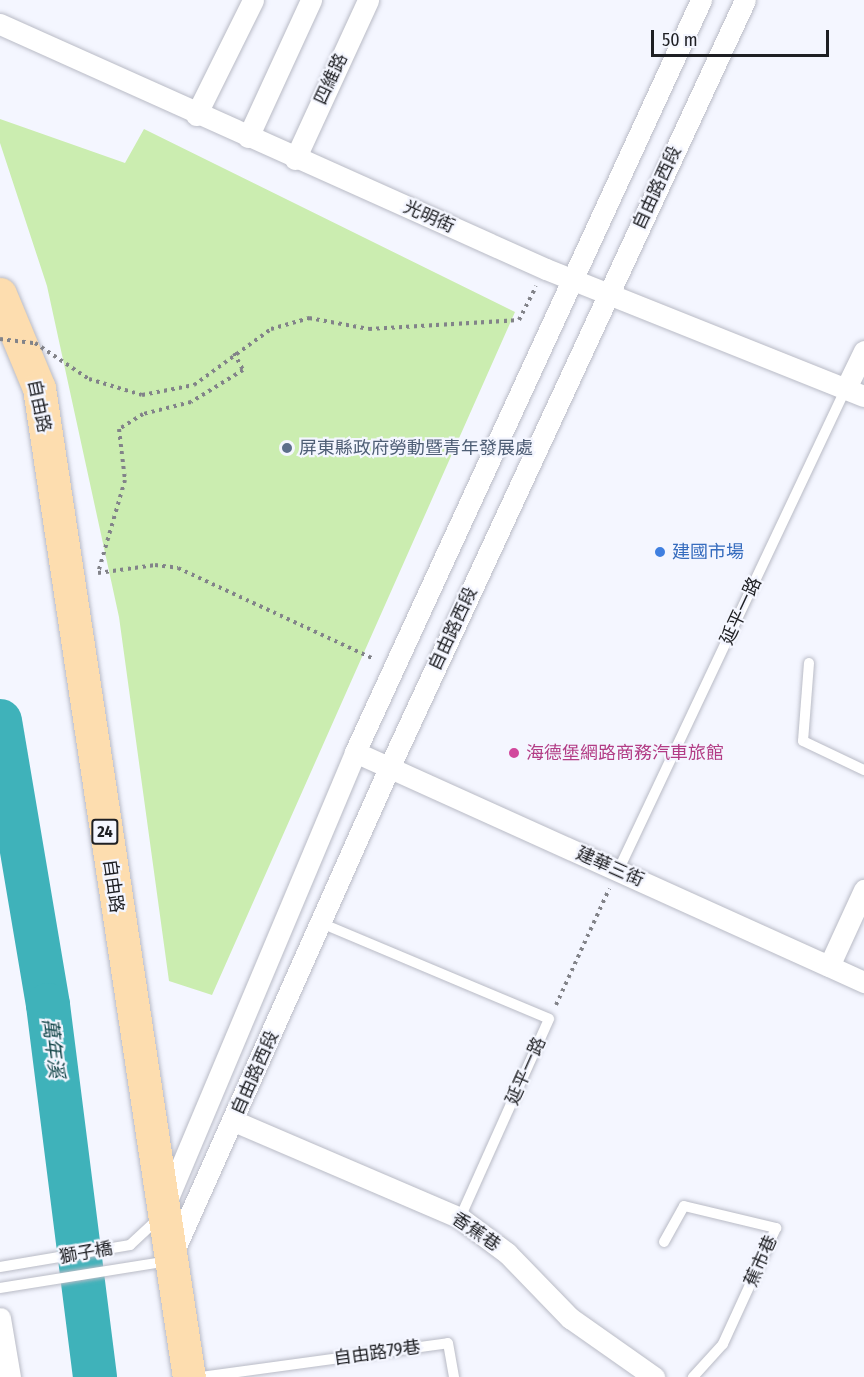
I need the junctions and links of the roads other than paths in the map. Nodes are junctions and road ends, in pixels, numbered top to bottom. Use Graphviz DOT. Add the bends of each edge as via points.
graph roads {
  1 [pos="253,0"];
  2 [pos="311,0"];
  3 [pos="368,0"];
  4 [pos="701,0"];
  5 [pos="745,0"];
  6 [pos="0,24"];
  7 [pos="196,115"];
  8 [pos="248,137"];
  9 [pos="295,159"];
  10 [pos="574,279"];
  11 [pos="609,291"];
  12 [pos="0,294"];
  13 [pos="864,351"];
  14 [pos="855,392"];
  15 [pos="809,663"];
  16 [pos="356,752"];
  17 [pos="388,768"];
  18 [pos="864,770"];
  19 [pos="618,871"];
  20 [pos="864,890"];
  21 [pos="321,924"];
  22 [pos="829,966"];
  23 [pos="864,982"];
  24 [pos="234,1121"];
  25 [pos="161,1216"];
  26 [pos="460,1218"];
  27 [pos="664,1242"];
  28 [pos="169,1261"];
  29 [pos="0,1267"];
  30 [pos="0,1288"];
  31 [pos="0,1318"];
  32 [pos="10,1377"];
  33 [pos="189,1377"];
  34 [pos="201,1377"];
  35 [pos="454,1377"];
  36 [pos="654,1377"];
  37 [pos="693,1377"];
  1 -- 7 [label="street"];
  2 -- 8 [label="street"];
  3 -- 9 [label="street, 四維路"];
  4 -- 10 [label="street, 自由路西段"];
  5 -- 11 [label="street, 自由路西段"];
  6 -- 7 [label="street, 光明街"];
  7 -- 8 [label="street, 光明街"];
  8 -- 9 [label="street, 光明街"];
  9 -- 10 [label="street, 光明街"];
  10 -- 11 [label="street, 光明街"];
  10 -- 16 [label="street, 自由路西段"];
  11 -- 14 [label="street, 光明街"];
  11 -- 17 [label="street, 自由路西段"];
  12 -- 25 [label="main road, 自由路 / 24" via="39,388"];
  13 -- 14 [label="street, 延平一路"];
  14 -- 19 [label="lane, 延平一路"];
  15 -- 18 [label="lane" via="803,741"];
  16 -- 17 [label="street, 建華三街"];
  16 -- 25 [label="street, 自由路西段"];
  17 -- 19 [label="street, 建華三街"];
  17 -- 21 [label="street, 自由路西段"];
  19 -- 22 [label="street, 建華三街"];
  20 -- 22 [label="street"];
  21 -- 24 [label="street, 自由路西段"];
  21 -- 26 [label="lane, 延平一路" via="549,1019"];
  22 -- 23 [label="street, 建華三街"];
  24 -- 26 [label="street, 香蕉巷"];
  24 -- 28 [label="street, 自由路西段"];
  25 -- 28 [label="main road, 自由路 / 24"];
  25 -- 29 [label="lane, 獅子橋" via="130,1245"];
  26 -- 36 [label="street, 香蕉巷" via="507,1253 570,1318"];
  27 -- 37 [label="lane, 蕉市巷" via="684,1206 776,1228 723,1344"];
  28 -- 30 [label="lane, 獅子橋"];
  28 -- 33 [label="main road, 自由路 / 24"];
  31 -- 32 [label="street"];
  34 -- 35 [label="lane, 自由路79巷" via="448,1343"];
}
